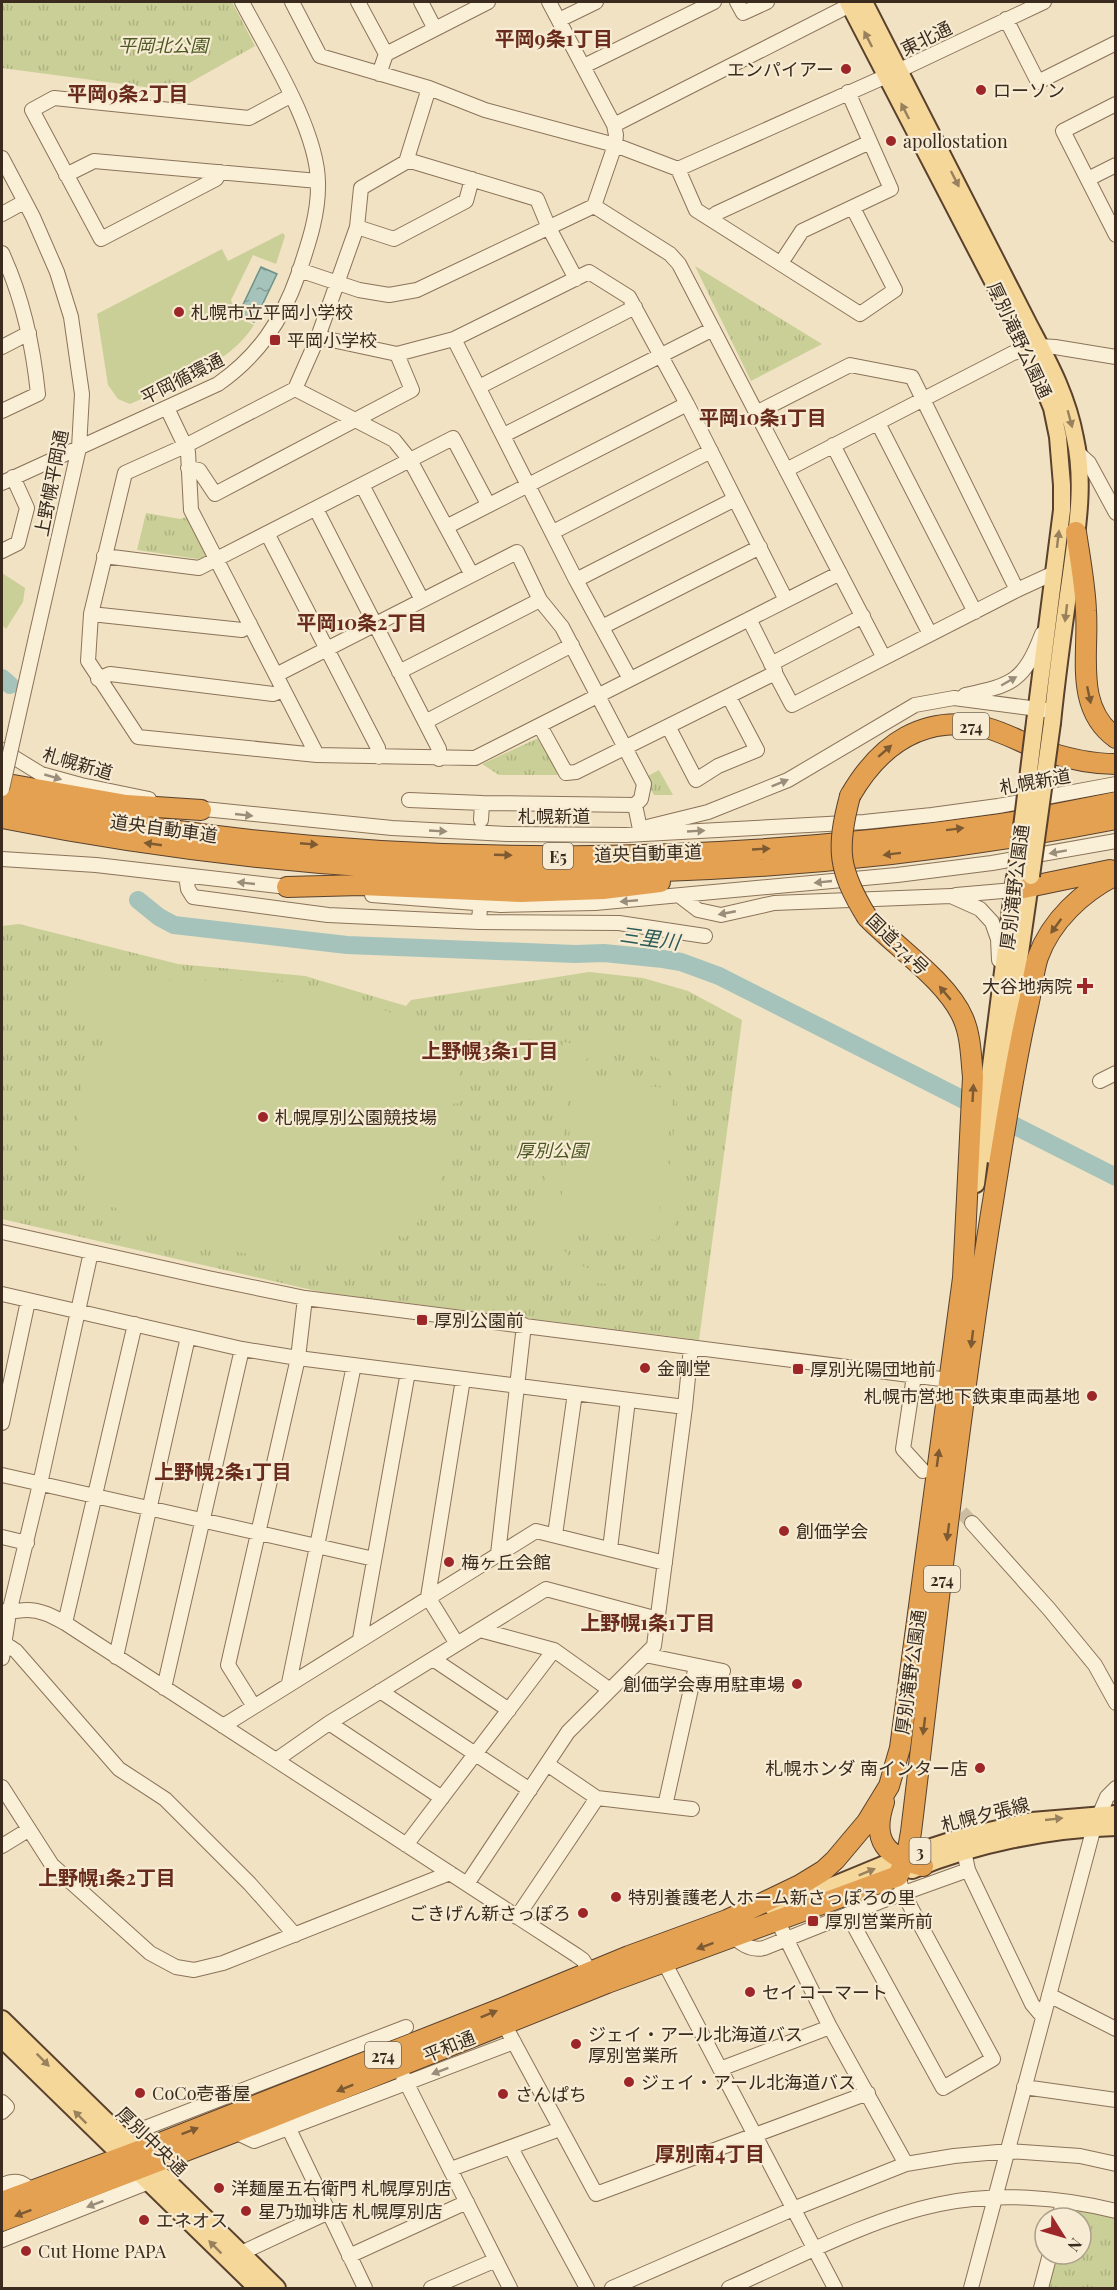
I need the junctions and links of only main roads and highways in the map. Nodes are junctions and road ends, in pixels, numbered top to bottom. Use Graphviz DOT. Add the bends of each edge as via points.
graph roads {
  1 [pos="855,2"];
  2 [pos="1034,348"];
  3 [pos="1076,532"];
  4 [pos="1044,716"];
  5 [pos="1116,738"];
  6 [pos="1116,764"];
  7 [pos="2,783"];
  8 [pos="2,801"];
  9 [pos="1116,802"];
  10 [pos="201,810"];
  11 [pos="2,818"];
  12 [pos="1116,819"];
  13 [pos="772,866"];
  14 [pos="1116,869"];
  15 [pos="1116,875"];
  16 [pos="1023,882"];
  17 [pos="287,887"];
  18 [pos="1000,1085"];
  19 [pos="984,1169"];
  20 [pos="971,1279"];
  21 [pos="889,1786"];
  22 [pos="1103,1818"];
  23 [pos="1116,1827"];
  24 [pos="907,1868"];
  25 [pos="731,1924"];
  26 [pos="594,1979"];
  27 [pos="2,2019"];
  28 [pos="2,2039"];
  29 [pos="400,2067"];
  30 [pos="139,2165"];
  31 [pos="2,2202"];
  32 [pos="2,2221"];
  33 [pos="257,2289"];
  34 [pos="277,2289"];
  1 -- 2 [label="main road, 厚別滝野公園通"];
  2 -- 3 [label="main road, 厚別滝野公園通, one-way" via="1055,374 1064,395 1078,453"];
  4 -- 2 [label="main road, 厚別滝野公園通, one-way" via="1050,608 1062,510 1052,408"];
  3 -- 4 [label="main road, 厚別滝野公園通, one-way"];
  3 -- 5 [label="highway, one-way" via="1086,612 1088,697 1092,710"];
  4 -- 16 [label="main road, 厚別滝野公園通, bridge"];
  19 -- 6 [label="highway, 国道274号 / 274, one-way, bridge" via="970,1045 963,1018 955,1003 916,961 867,917 852,893 841,850 841,831 850,796 862,775 888,747 929,728 952,725 987,728 1072,759"];
  7 -- 10 [label="highway" via="126,805"];
  8 -- 9 [label="highway, 道央自動車道 / E5, one-way" via="219,836 348,848 534,856 774,849 995,825"];
  13 -- 11 [label="highway, 道央自動車道 / E5, one-way" via="529,873 348,865 154,844"];
  12 -- 13 [label="highway, 道央自動車道 / E5, one-way" via="1001,840"];
  13 -- 17 [label="highway" via="574,890"];
  14 -- 16 [label="highway"];
  15 -- 18 [label="highway, 国道274号 / 274, one-way" via="1079,898 1045,941"];
  16 -- 18 [label="main road, 厚別滝野公園通"];
  16 -- 18 [label="main road, 厚別滝野公園通" via="1000,998"];
  18 -- 19 [label="highway, 国道274号 / 274"];
  19 -- 20 [label="highway, 国道274号 / 274"];
  19 -- 20 [label="highway, 国道274号 / 274"];
  21 -- 20 [label="highway, 厚別滝野公園通 / 274, one-way" via="900,1748 949,1380"];
  20 -- 24 [label="highway, 厚別滝野公園通 / 274, one-way"];
  21 -- 24 [label="highway, 274" via="878,1822 879,1834 885,1849"];
  21 -- 25 [label="highway, 厚別滝野公園通 / 274" via="851,1843 823,1871"];
  22 -- 23 [label="main road, 札幌夕張線 / 3"];
  22 -- 24 [label="main road, 札幌夕張線 / 3"];
  24 -- 22 [label="main road, 札幌夕張線 / 3, one-way" via="959,1838 1032,1821"];
  25 -- 24 [label="main road, 札幌夕張線 / 3, one-way" via="827,1888"];
  24 -- 25 [label="highway, 平和通 / 274" via="777,1920"];
  25 -- 26 [label="highway, 平和通 / 274"];
  29 -- 26 [label="highway, 平和通 / 274, one-way"];
  26 -- 29 [label="highway, 平和通 / 274" via="504,2024"];
  27 -- 30 [label="main road, 厚別中央通, one-way"];
  30 -- 28 [label="main road, 厚別中央通, one-way"];
  30 -- 29 [label="highway, 平和通 / 274, one-way"];
  29 -- 30 [label="highway, 平和通 / 274, one-way"];
  30 -- 31 [label="highway, 平和通 / 274"];
  30 -- 32 [label="highway, 平和通 / 274, one-way"];
  33 -- 30 [label="main road, 厚別中央通, one-way"];
  30 -- 34 [label="main road, 厚別中央通"];
}
